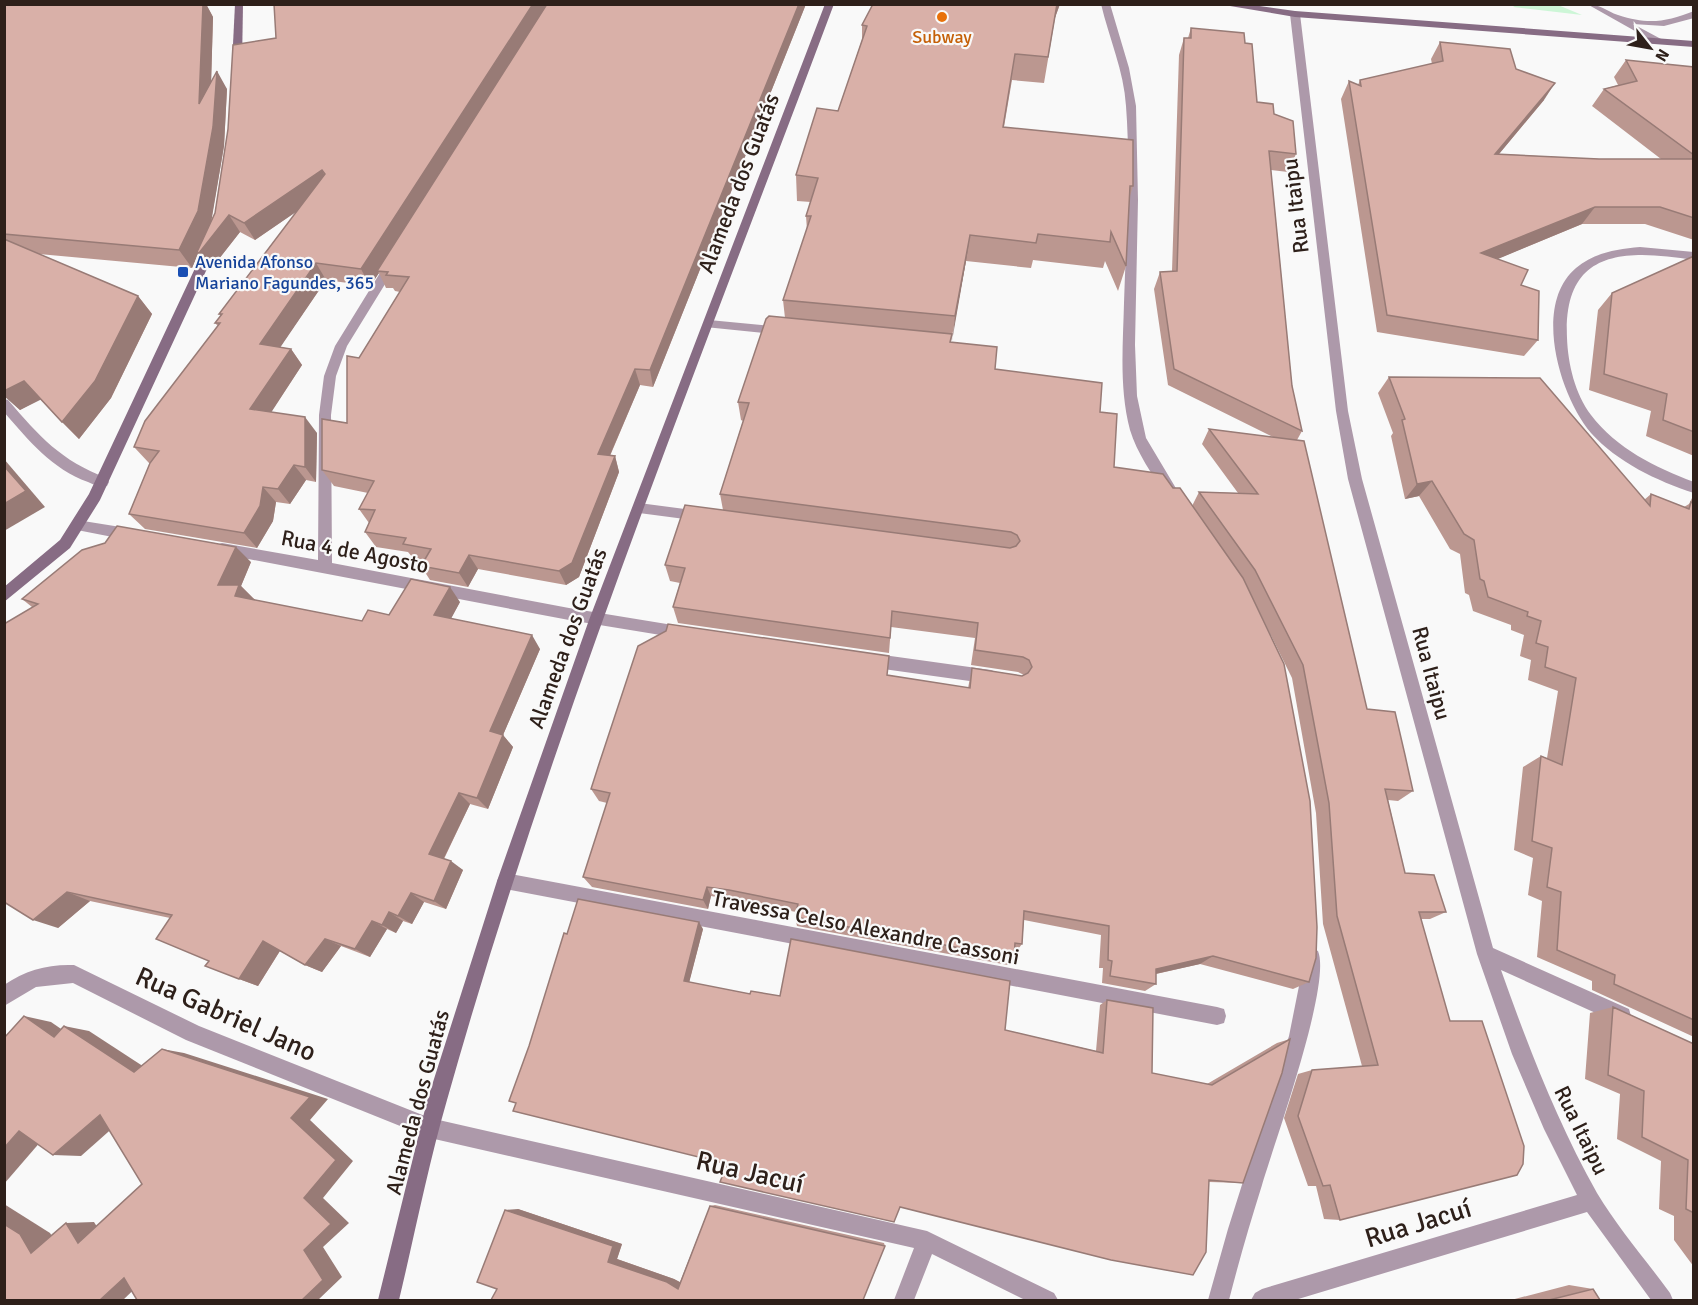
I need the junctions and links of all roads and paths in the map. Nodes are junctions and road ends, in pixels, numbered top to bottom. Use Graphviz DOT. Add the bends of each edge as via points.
graph roads {
  1 [pos="239,4"];
  2 [pos="830,4"];
  3 [pos="1105,4"];
  4 [pos="1591,4"];
  5 [pos="1687,4"];
  6 [pos="1225,5"];
  7 [pos="1694,13"];
  8 [pos="1295,14"];
  9 [pos="1612,15"];
  10 [pos="1658,41"];
  11 [pos="1694,44"];
  12 [pos="237,74"];
  13 [pos="218,230"];
  14 [pos="396,256"];
  15 [pos="1694,256"];
  16 [pos="709,324"];
  17 [pos="791,332"];
  18 [pos="4,403"];
  19 [pos="102,482"];
  20 [pos="1694,488"];
  21 [pos="1179,504"];
  22 [pos="639,508"];
  23 [pos="716,519"];
  24 [pos="77,525"];
  25 [pos="148,537"];
  26 [pos="207,547"];
  27 [pos="325,567"];
  28 [pos="4,596"];
  29 [pos="596,620"];
  30 [pos="701,636"];
  31 [pos="853,657"];
  32 [pos="1005,679"];
  33 [pos="506,881"];
  34 [pos="1312,947"];
  35 [pos="1486,954"];
  36 [pos="4,997"];
  37 [pos="1217,1016"];
  38 [pos="1642,1025"];
  39 [pos="430,1128"];
  40 [pos="1591,1201"];
  41 [pos="927,1241"];
  42 [pos="388,1300"];
  43 [pos="904,1300"];
  44 [pos="1047,1300"];
  45 [pos="1218,1300"];
  46 [pos="1262,1300"];
  47 [pos="1664,1300"];
  1 -- 12 [label="street"];
  2 -- 16 [label="street, Alameda dos Guatás"];
  3 -- 21 [label="street" via="1127,76 1131,104 1134,192 1130,396 1138,433 1153,465"];
  4 -- 9 [label="street"];
  5 -- 7 [label="street"];
  6 -- 8 [label="street"];
  7 -- 9 [label="street" via="1676,22 1657,23"];
  8 -- 10 [label="street"];
  8 -- 35 [label="street, Rua Itaipu" via="1342,411 1355,479"];
  9 -- 10 [label="street"];
  10 -- 11 [label="street"];
  13 -- 19 [label="street"];
  14 -- 27 [label="street" via="341,346 330,376 325,415"];
  15 -- 20 [label="street" via="1633,249 1592,260 1573,279 1563,297 1558,326 1572,396 1587,420 1630,458"];
  16 -- 17 [label="street"];
  16 -- 22 [label="street, Alameda dos Guatás"];
  18 -- 19 [label="street" via="49,456 81,476"];
  19 -- 24 [label="street"];
  22 -- 23 [label="street"];
  22 -- 29 [label="street, Alameda dos Guatás"];
  24 -- 25 [label="street"];
  24 -- 28 [label="street" via="65,544"];
  26 -- 27 [label="street, Rua 4 de Agosto"];
  27 -- 29 [label="street, Rua 4 de Agosto"];
  29 -- 30 [label="street, Rua 4 de Agosto"];
  29 -- 33 [label="street, Alameda dos Guatás"];
  31 -- 32 [label="street"];
  33 -- 37 [label="street, Travessa Celso Alexandre Cassoni"];
  33 -- 39 [label="street, Alameda dos Guatás"];
  34 -- 45 [label="street" via="1311,983 1304,1017"];
  35 -- 38 [label="street"];
  35 -- 40 [label="street, Rua Itaipu" via="1528,1068"];
  36 -- 39 [label="street, Rua Gabriel Jano" via="35,977 56,972 74,974 193,1034"];
  39 -- 41 [label="street, Rua Jacuí"];
  39 -- 42 [label="street, Alameda dos Guatás"];
  40 -- 46 [label="street, Rua Jacuí"];
  40 -- 47 [label="street, Rua Itaipu"];
  41 -- 43 [label="street"];
  41 -- 44 [label="street, Rua Jacuí"];
}
